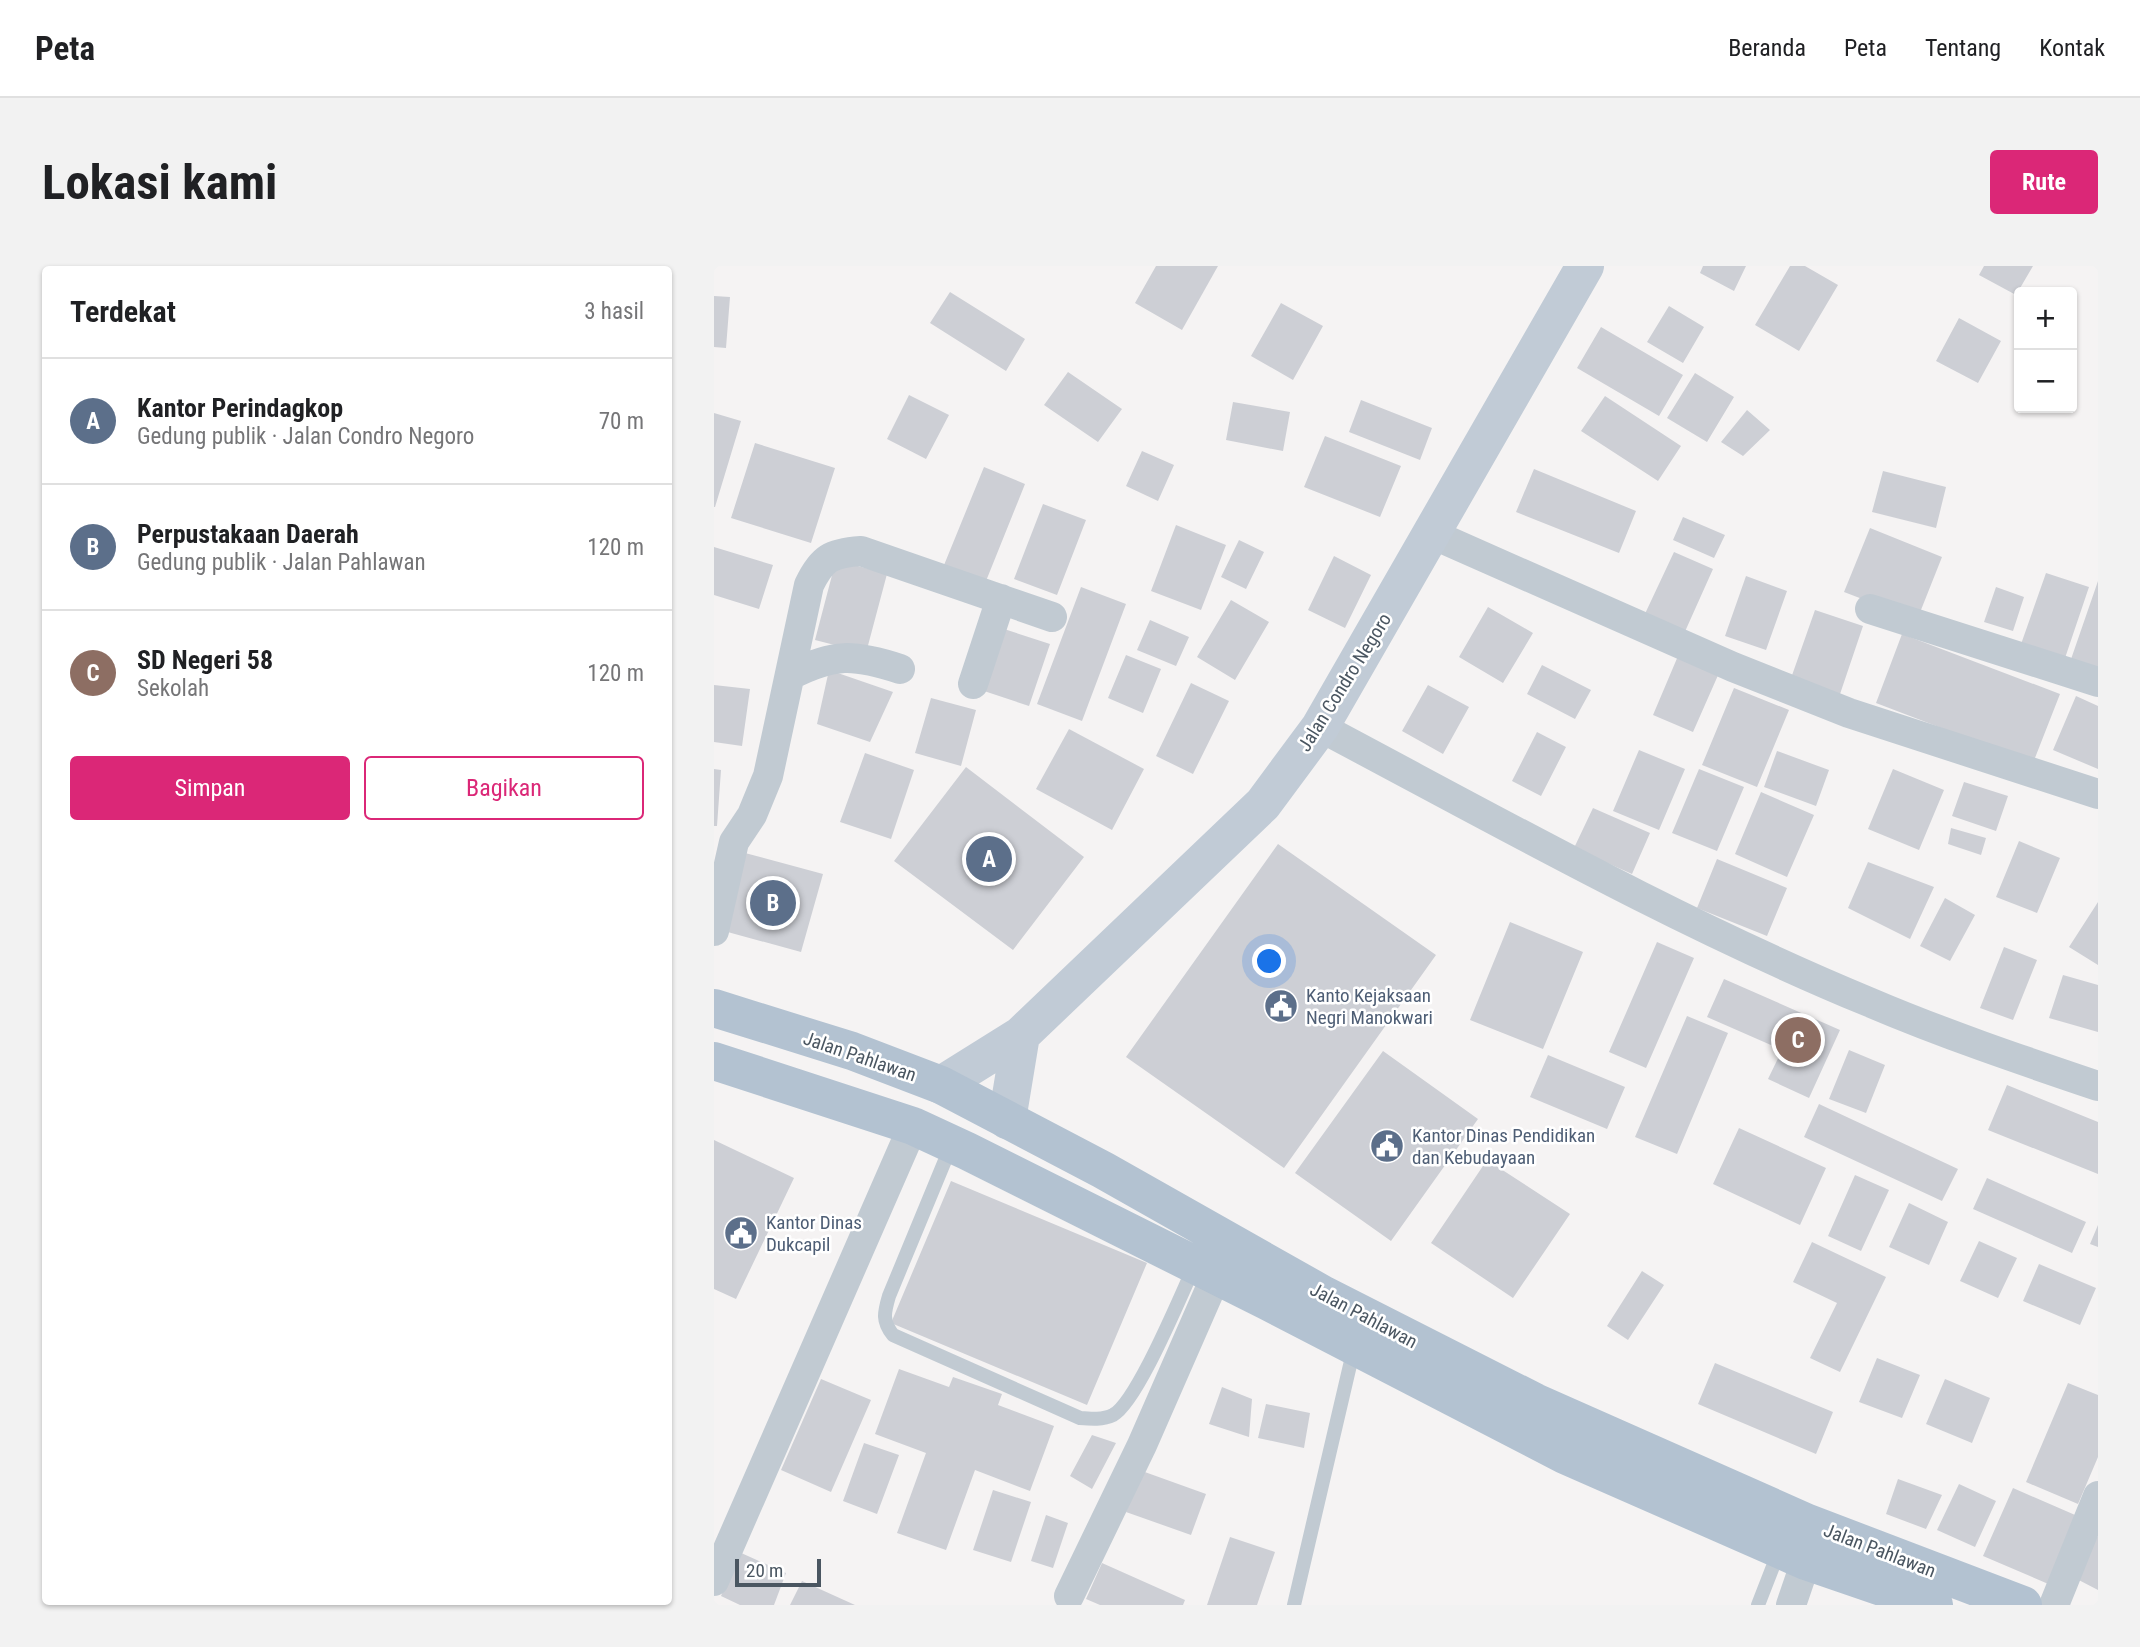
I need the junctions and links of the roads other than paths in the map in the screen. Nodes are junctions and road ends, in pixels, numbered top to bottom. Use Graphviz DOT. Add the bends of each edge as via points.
graph roads {
  1 [pos="1585,266"];
  2 [pos="1432,534"];
  3 [pos="1001,599"];
  4 [pos="1870,609"];
  5 [pos="1052,617"];
  6 [pos="900,669"];
  7 [pos="791,675"];
  8 [pos="2098,682"];
  9 [pos="972,684"];
  10 [pos="1320,727"];
  11 [pos="2098,794"];
  12 [pos="714,931"];
  13 [pos="714,1008"];
  14 [pos="1021,1035"];
  15 [pos="714,1061"];
  16 [pos="941,1085"];
  17 [pos="2098,1086"];
  18 [pos="1007,1119"];
  19 [pos="913,1126"];
  20 [pos="952,1144"];
  21 [pos="1103,1170"];
  22 [pos="1081,1208"];
  23 [pos="1205,1271"];
  24 [pos="1274,1286"];
  25 [pos="1354,1348"];
  26 [pos="1573,1439"];
  27 [pos="2098,1496"];
  28 [pos="1792,1555"];
  29 [pos="714,1581"];
  30 [pos="1069,1596"];
  31 [pos="1294,1605"];
  32 [pos="1758,1605"];
  33 [pos="1791,1605"];
  34 [pos="1934,1605"];
  35 [pos="2024,1605"];
  36 [pos="2054,1605"];
  1 -- 2 [label="main road, Jalan Condro Negoro"];
  2 -- 10 [label="main road, Jalan Condro Negoro"];
  2 -- 11 [label="street" via="1849,713"];
  3 -- 5 [label="street"];
  3 -- 7 [label="street" via="861,551 839,552 828,558 809,586"];
  3 -- 9 [label="street"];
  4 -- 8 [label="street"];
  6 -- 7 [label="street" via="841,656"];
  7 -- 12 [label="street" via="768,776 752,815 734,842"];
  10 -- 14 [label="main road, Jalan Condro Negoro" via="1263,804"];
  10 -- 17 [label="street" via="1616,885 1715,932 1869,1002"];
  13 -- 16 [label="main road, Jalan Pahlawan" via="852,1051"];
  14 -- 16 [label="main road, Jalan Condro Negoro"];
  14 -- 18 [label="main road"];
  15 -- 19 [label="main road, Jalan Pahlawan"];
  16 -- 18 [label="main road, Jalan Pahlawan"];
  18 -- 21 [label="main road, Jalan Pahlawan"];
  19 -- 20 [label="main road, Jalan Pahlawan"];
  19 -- 29 [label="street"];
  20 -- 22 [label="main road, Jalan Pahlawan"];
  20 -- 23 [label="lane" via="884,1312 893,1335 1080,1418 1098,1419 1114,1415 1134,1392"];
  21 -- 22 [label="main road"];
  21 -- 24 [label="main road, Jalan Pahlawan"];
  22 -- 23 [label="main road, Jalan Pahlawan"];
  23 -- 24 [label="main road, Jalan Pahlawan"];
  23 -- 30 [label="street" via="1142,1445"];
  24 -- 25 [label="main road, Jalan Pahlawan"];
  24 -- 26 [label="main road, Jalan Pahlawan" via="1398,1333 1535,1402"];
  25 -- 26 [label="main road, Jalan Pahlawan" via="1522,1432"];
  25 -- 31 [label="lane"];
  26 -- 28 [label="main road, Jalan Pahlawan"];
  26 -- 35 [label="main road, Jalan Pahlawan"];
  27 -- 36 [label="street"];
  28 -- 32 [label="lane"];
  28 -- 33 [label="street"];
  28 -- 34 [label="main road, Jalan Pahlawan"];
}
